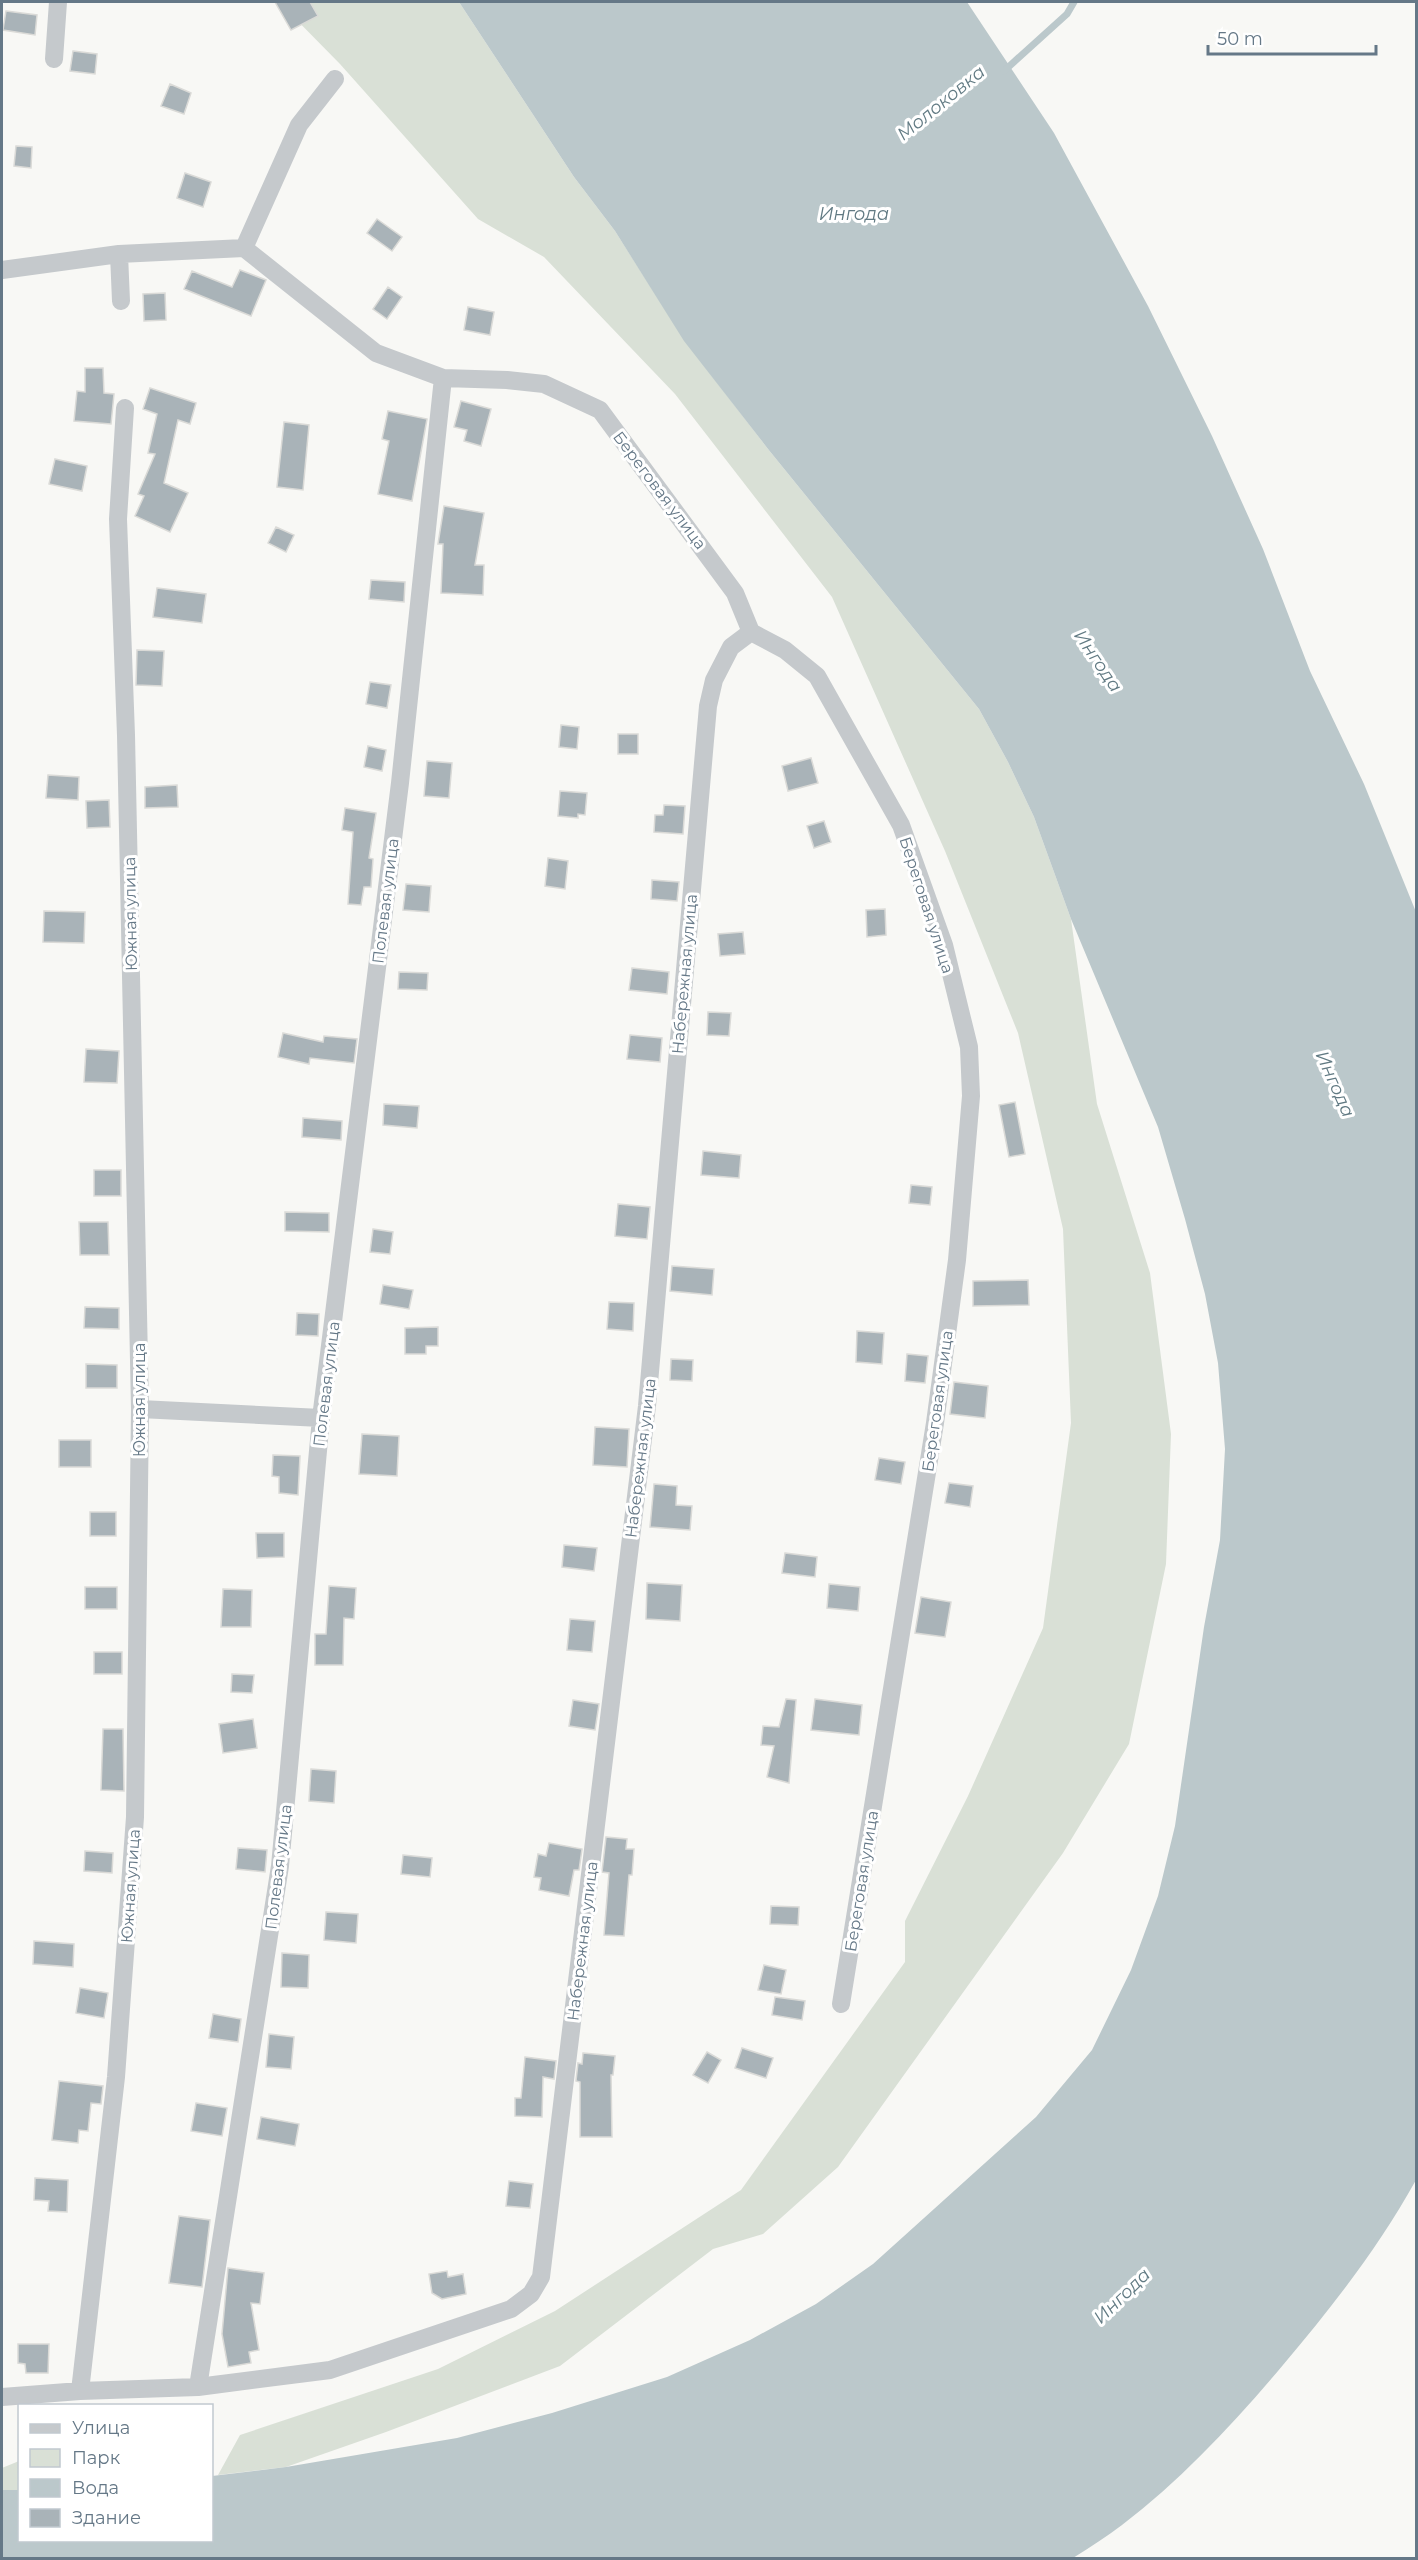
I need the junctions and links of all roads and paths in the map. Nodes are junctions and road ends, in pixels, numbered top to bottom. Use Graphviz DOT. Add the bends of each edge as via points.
graph roads {
  1 [pos="58,2"];
  2 [pos="54,59"];
  3 [pos="335,79"];
  4 [pos="244,248"];
  5 [pos="119,254"];
  6 [pos="2,270"];
  7 [pos="122,301"];
  8 [pos="443,378"];
  9 [pos="125,408"];
  10 [pos="751,632"];
  11 [pos="140,1409"];
  12 [pos="321,1418"];
  13 [pos="841,2004"];
  14 [pos="198,2387"];
  15 [pos="80,2391"];
  16 [pos="2,2397"];
  1 -- 2 [label="street"];
  3 -- 4 [label="street" via="299,124"];
  4 -- 5 [label="street"];
  4 -- 8 [label="street, Береговая улица" via="376,353"];
  5 -- 6 [label="street"];
  5 -- 7 [label="street"];
  8 -- 10 [label="street, Береговая улица" via="544,384 600,410 735,592"];
  8 -- 12 [label="street, Полевая улица" via="400,783"];
  9 -- 11 [label="street, Южная улица" via="118,519 127,747"];
  10 -- 13 [label="street, Береговая улица" via="784,650 817,676 901,825 944,945 969,1047 971,1096 942,1376"];
  10 -- 14 [label="street, Набережная улица" via="731,647 714,681 708,706 646,1406 541,2277 531,2294 511,2309 330,2370"];
  11 -- 12 [label="street"];
  11 -- 15 [label="street, Южная улица" via="135,1817 116,2077"];
  12 -- 14 [label="street, Полевая улица" via="280,1866"];
  14 -- 15 [label="street"];
  15 -- 16 [label="street"];
}
